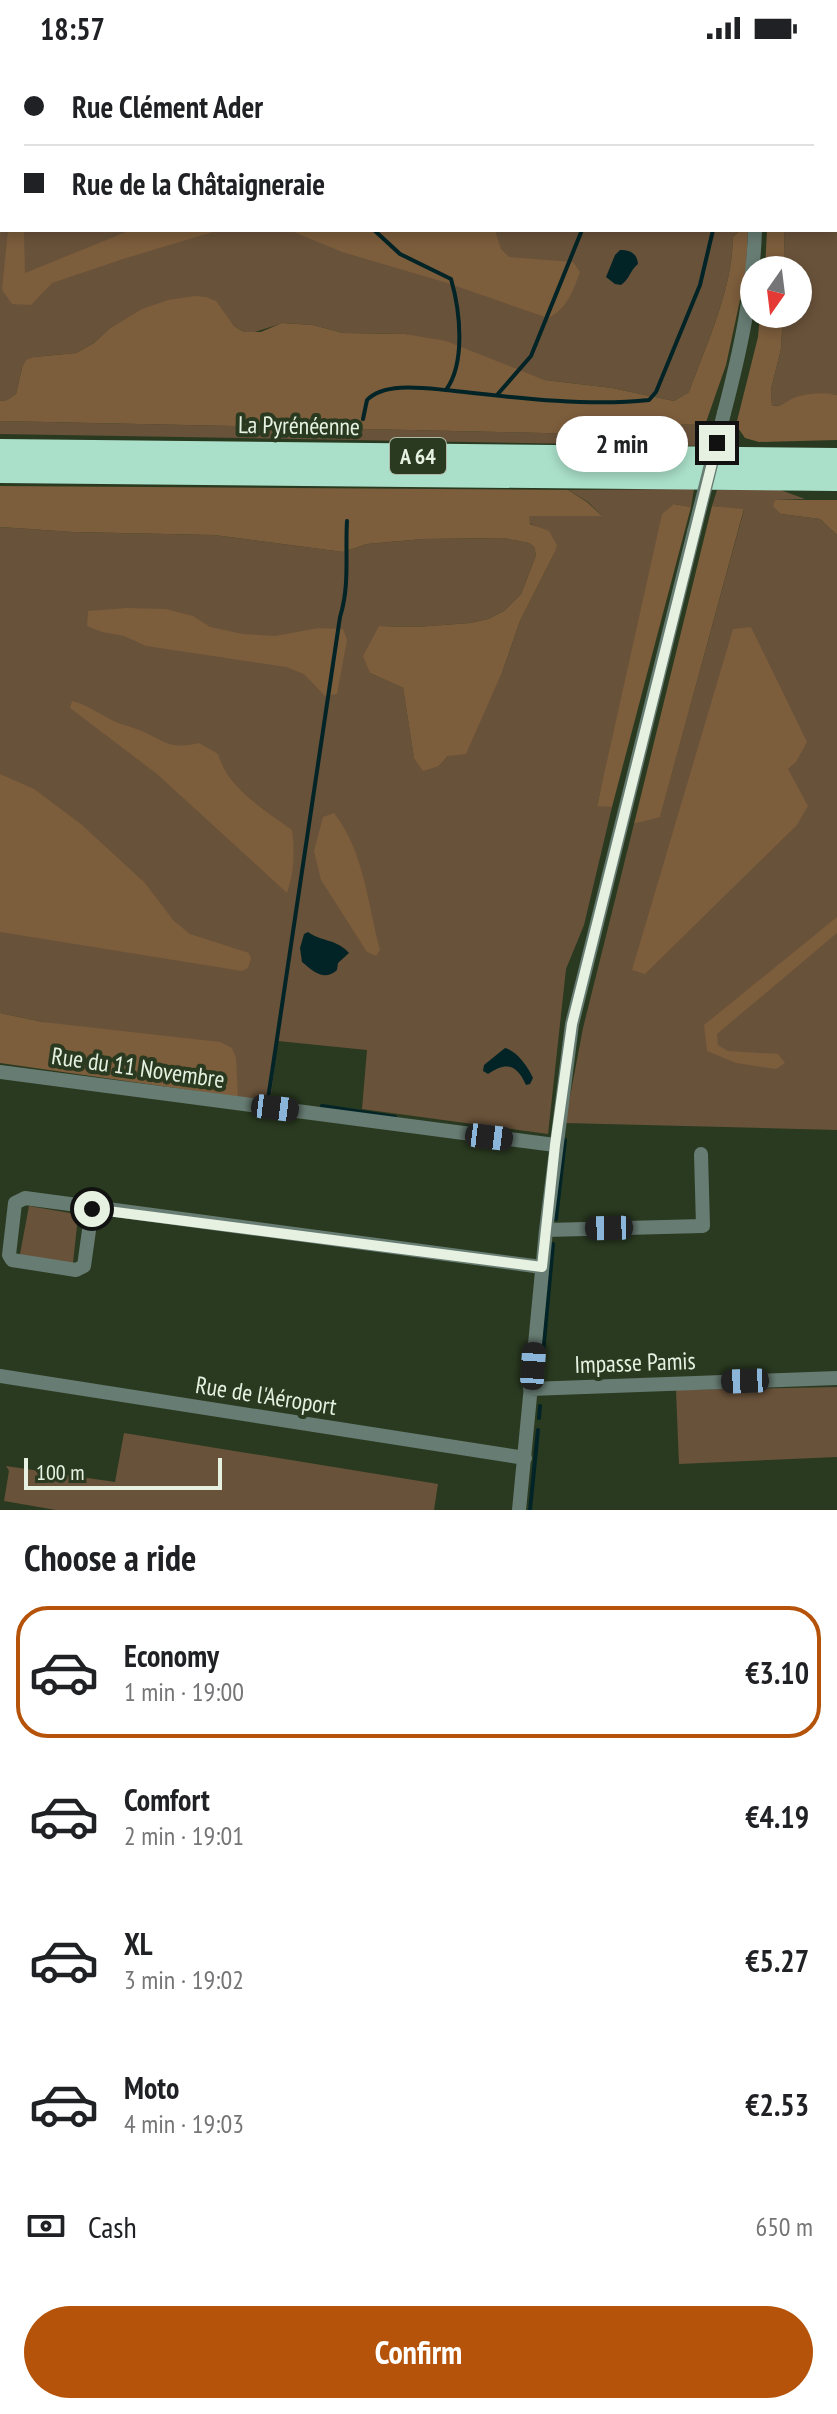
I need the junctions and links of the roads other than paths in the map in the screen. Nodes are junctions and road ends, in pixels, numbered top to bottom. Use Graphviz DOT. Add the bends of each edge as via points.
graph roads {
  1 [pos="755,232"];
  2 [pos="0,451"];
  3 [pos="837,460"];
  4 [pos="0,471"];
  5 [pos="837,479"];
  6 [pos="0,1072"];
  7 [pos="555,1145"];
  8 [pos="701,1154"];
  9 [pos="92,1209"];
  10 [pos="546,1230"];
  11 [pos="542,1267"];
  12 [pos="0,1376"];
  13 [pos="837,1378"];
  14 [pos="530,1389"];
  15 [pos="525,1458"];
  16 [pos="519,1510"];
  1 -- 7 [label="street, bridge" via="744,333 572,1024"];
  2 -- 3 [label="highway, La Pyrénéenne / A 64"];
  4 -- 5 [label="highway, La Pyrénéenne / A 64"];
  6 -- 7 [label="street, Rue du 11 Novembre"];
  7 -- 10 [label="street"];
  8 -- 10 [label="street" via="703,1226"];
  9 -- 9 [label="street" via="25,1198 15,1203 9,1255 12,1260 76,1270 84,1266"];
  9 -- 11 [label="street"];
  10 -- 11 [label="street"];
  11 -- 14 [label="street"];
  12 -- 15 [label="street, Rue de l'Aéroport"];
  13 -- 14 [label="street, Impasse Pamis"];
  14 -- 15 [label="street"];
  15 -- 16 [label="street"];
}
